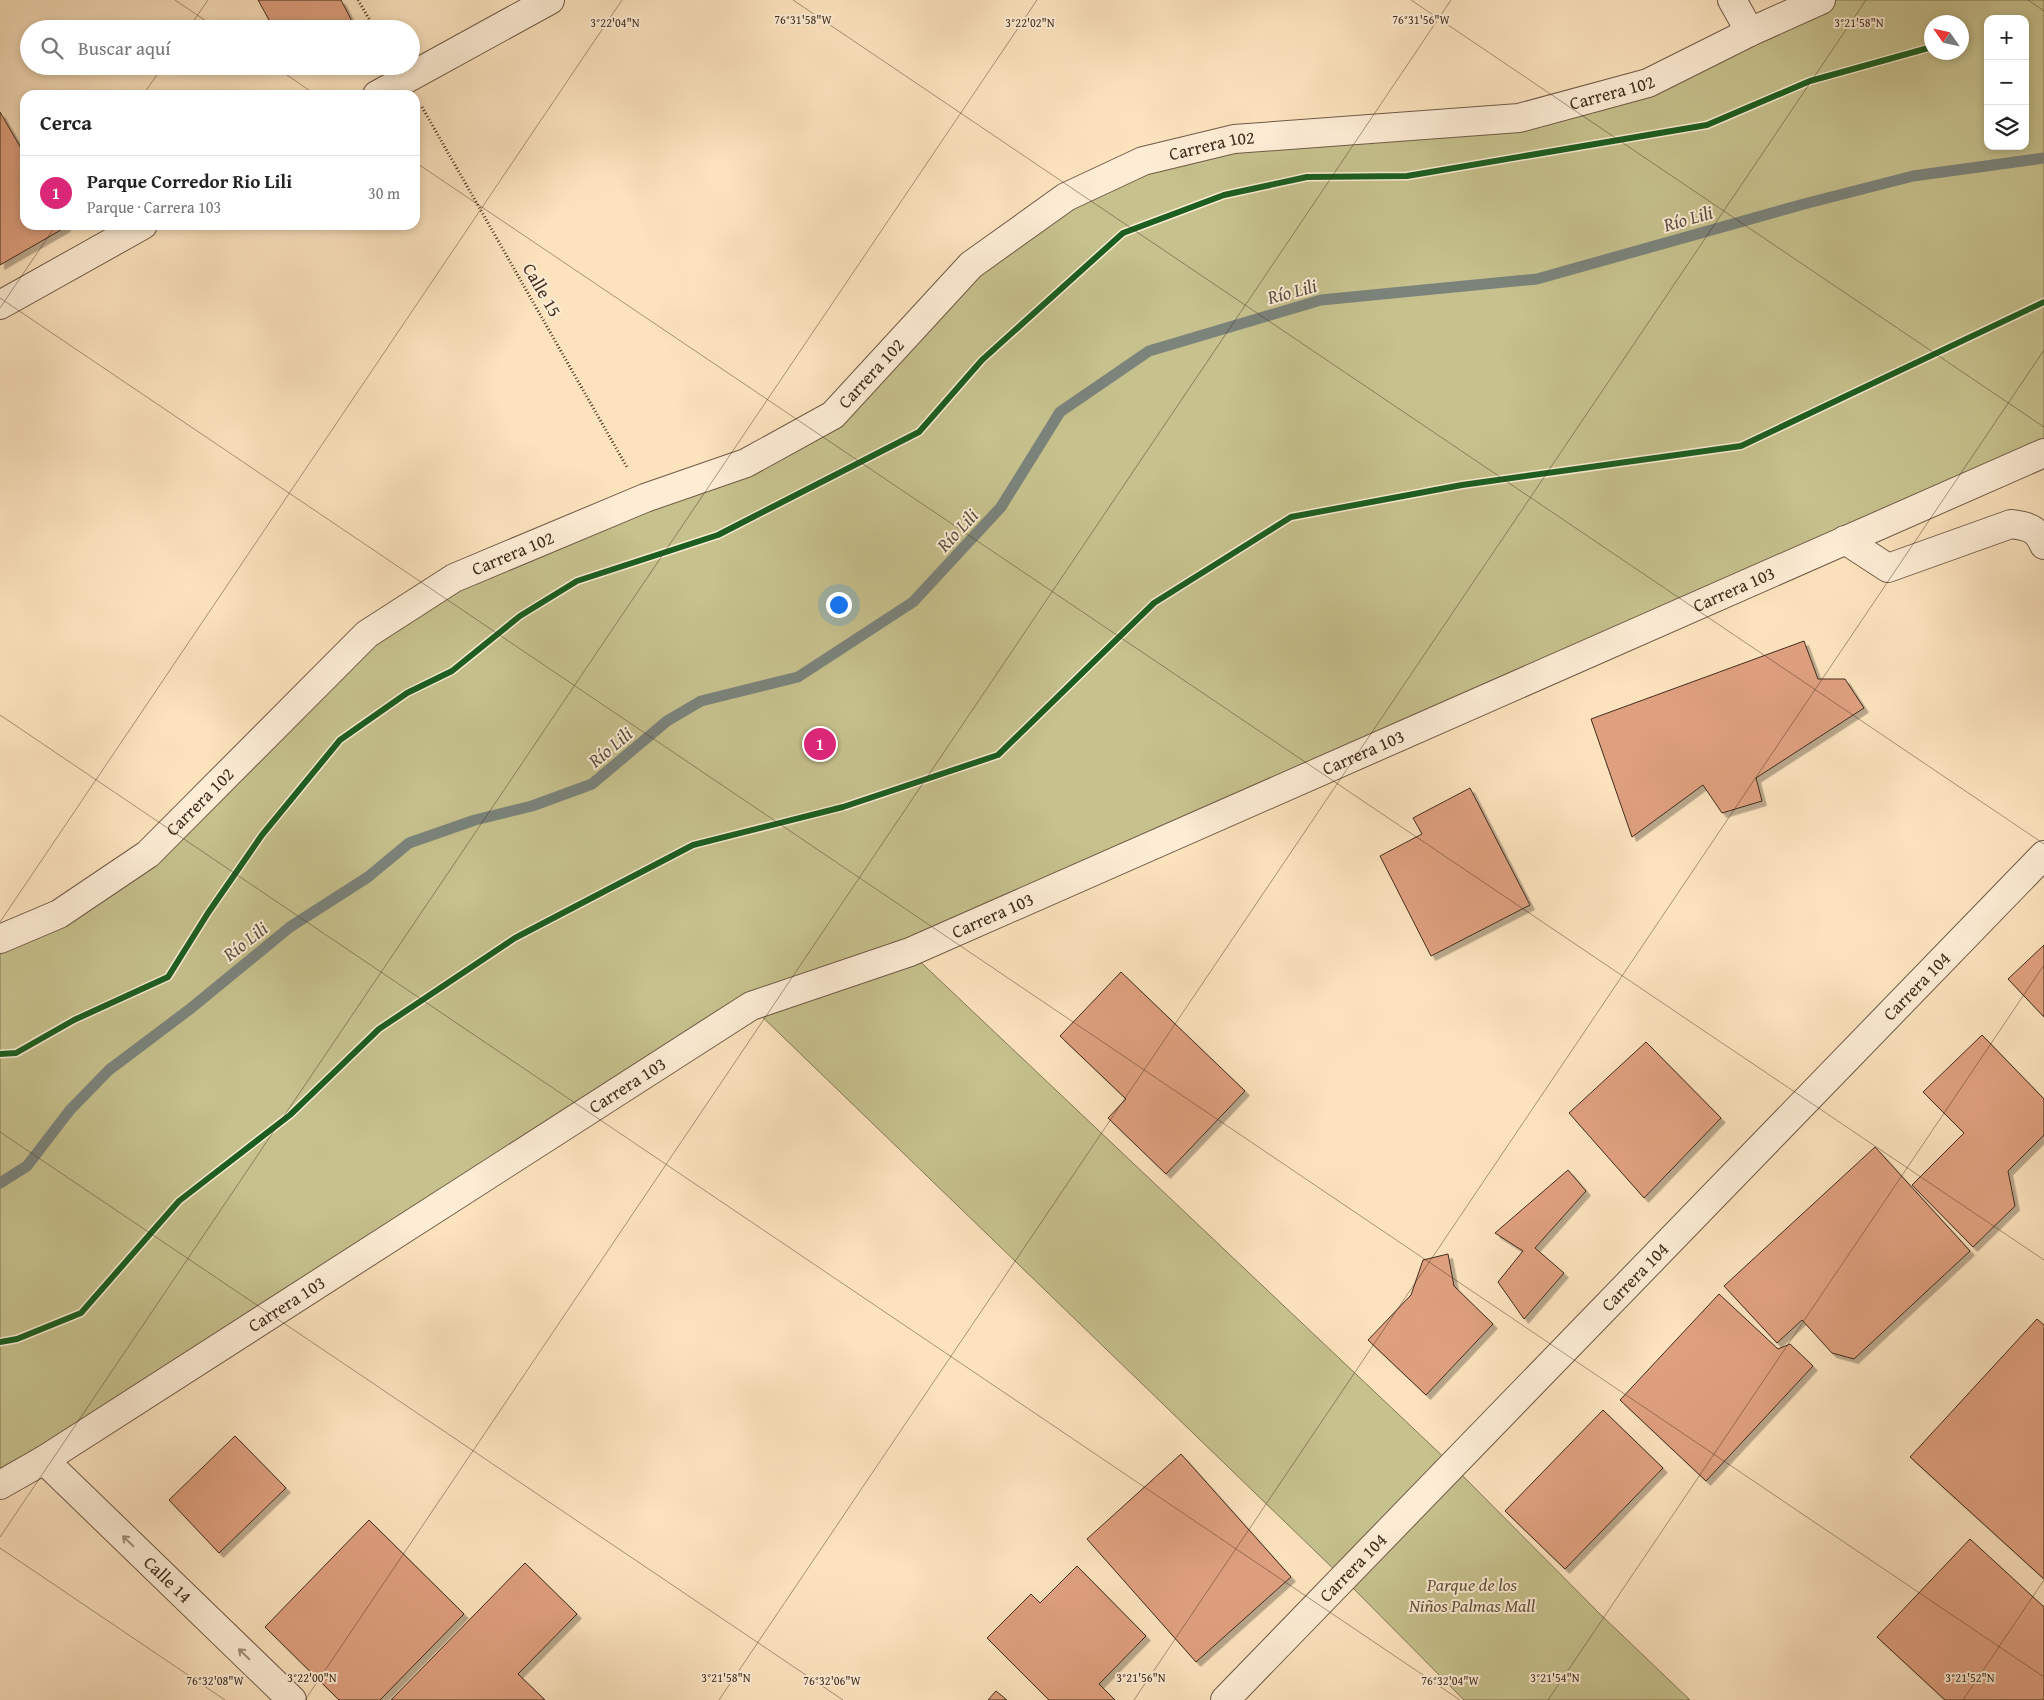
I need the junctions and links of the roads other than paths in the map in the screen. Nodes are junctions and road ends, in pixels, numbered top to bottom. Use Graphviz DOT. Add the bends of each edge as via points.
graph roads {
  1 [pos="550,0"];
  2 [pos="1732,0"];
  3 [pos="1821,0"];
  4 [pos="1750,32"];
  5 [pos="420,71"];
  6 [pos="413,75"];
  7 [pos="385,90"];
  8 [pos="134,230"];
  9 [pos="0,305"];
  10 [pos="2041,461"];
  11 [pos="1845,540"];
  12 [pos="2044,545"];
  13 [pos="2044,855"];
  14 [pos="0,939"];
  15 [pos="44,1460"];
  16 [pos="0,1485"];
  17 [pos="292,1700"];
  18 [pos="1225,1700"];
  1 -- 5 [label="street"];
  2 -- 4 [label="street"];
  3 -- 4 [label="street, Carrera 102"];
  4 -- 14 [label="street, Carrera 102" via="1648,83 1519,118 1234,139 1143,161 1066,198 971,265 833,414 746,463 645,498 454,578 367,634 148,854 59,914"];
  6 -- 7 [label="street"];
  8 -- 9 [label="street"];
  10 -- 11 [label="street, Carrera 103"];
  11 -- 12 [label="street" via="1888,568 2011,524 2028,526"];
  11 -- 15 [label="street, Carrera 103" via="910,952 751,1006"];
  13 -- 18 [label="street, Carrera 104"];
  15 -- 16 [label="street, Carrera 103"];
  17 -- 15 [label="street, Calle 14, one-way"];
}
